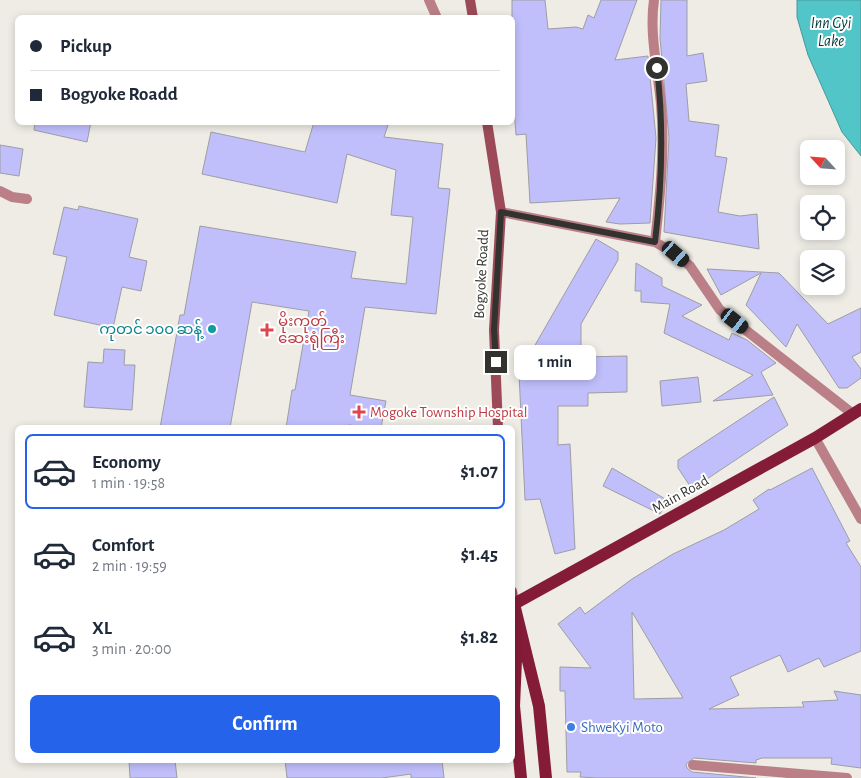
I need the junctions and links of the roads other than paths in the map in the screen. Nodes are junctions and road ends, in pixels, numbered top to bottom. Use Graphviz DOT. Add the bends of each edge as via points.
graph roads {
  1 [pos="429,0"];
  2 [pos="470,0"];
  3 [pos="654,0"];
  4 [pos="436,15"];
  5 [pos="472,15"];
  6 [pos="487,126"];
  7 [pos="0,191"];
  8 [pos="27,199"];
  9 [pos="501,212"];
  10 [pos="655,242"];
  11 [pos="857,411"];
  12 [pos="498,425"];
  13 [pos="815,438"];
  14 [pos="861,519"];
  15 [pos="515,603"];
  16 [pos="515,611"];
  17 [pos="517,624"];
  18 [pos="515,679"];
  19 [pos="515,716"];
  20 [pos="693,765"];
  21 [pos="521,778"];
  22 [pos="546,778"];
  23 [pos="847,778"];
  1 -- 4 [label="street"];
  2 -- 5 [label="main road"];
  3 -- 10 [label="street" via="655,50 662,106 661,192"];
  6 -- 9 [label="main road, Bogyoke Roadd"];
  7 -- 8 [label="street"];
  9 -- 10 [label="street"];
  9 -- 12 [label="main road, Bogyoke Roadd" via="494,330"];
  10 -- 11 [label="street" via="690,266 720,310"];
  11 -- 13 [label="main road, Main Road"];
  13 -- 14 [label="street"];
  13 -- 15 [label="main road, Main Road"];
  16 -- 17 [label="main road"];
  17 -- 18 [label="main road"];
  17 -- 22 [label="main road" via="539,706"];
  19 -- 21 [label="main road"];
  20 -- 23 [label="street"];
}
